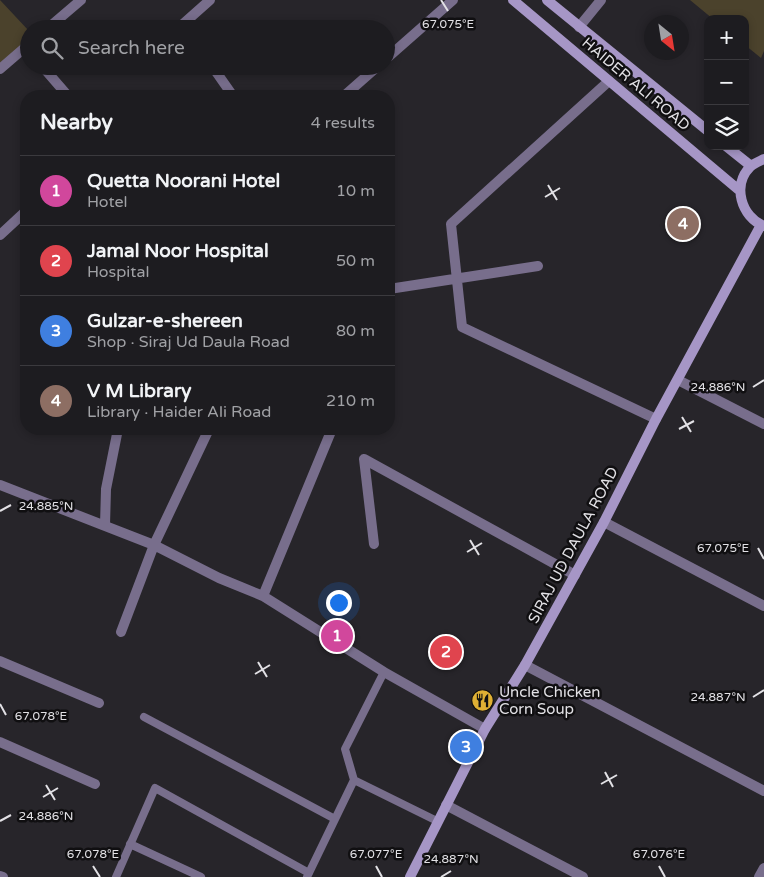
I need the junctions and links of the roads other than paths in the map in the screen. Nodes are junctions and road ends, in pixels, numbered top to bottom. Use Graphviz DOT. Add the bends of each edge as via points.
graph roads {
  1 [pos="81,0"];
  2 [pos="210,0"];
  3 [pos="453,0"];
  4 [pos="513,0"];
  5 [pos="547,0"];
  6 [pos="600,0"];
  7 [pos="58,20"];
  8 [pos="188,20"];
  9 [pos="579,27"];
  10 [pos="395,51"];
  11 [pos="20,54"];
  12 [pos="0,69"];
  13 [pos="50,75"];
  14 [pos="218,75"];
  15 [pos="368,75"];
  16 [pos="609,81"];
  17 [pos="63,90"];
  18 [pos="229,90"];
  19 [pos="351,90"];
  20 [pos="704,128"];
  21 [pos="731,150"];
  22 [pos="764,159"];
  23 [pos="751,166"];
  24 [pos="740,191"];
  25 [pos="20,217"];
  26 [pos="762,225"];
  27 [pos="0,235"];
  28 [pos="538,266"];
  29 [pos="457,278"];
  30 [pos="395,288"];
  31 [pos="678,380"];
  32 [pos="656,419"];
  33 [pos="764,424"];
  34 [pos="117,435"];
  35 [pos="207,435"];
  36 [pos="329,435"];
  37 [pos="0,485"];
  38 [pos="604,522"];
  39 [pos="105,525"];
  40 [pos="374,544"];
  41 [pos="154,545"];
  42 [pos="575,575"];
  43 [pos="262,596"];
  44 [pos="764,606"];
  45 [pos="121,632"];
  46 [pos="0,661"];
  47 [pos="525,666"];
  48 [pos="384,672"];
  49 [pos="99,703"];
  50 [pos="144,718"];
  51 [pos="486,729"];
  52 [pos="0,742"];
  53 [pos="354,780"];
  54 [pos="95,784"];
  55 [pos="764,791"];
  56 [pos="446,805"];
  57 [pos="335,819"];
  58 [pos="437,821"];
  59 [pos="130,844"];
  60 [pos="764,868"];
  61 [pos="308,875"];
  62 [pos="116,877"];
  63 [pos="201,877"];
  64 [pos="410,877"];
  65 [pos="583,877"];
  66 [pos="759,877"];
  1 -- 7 [label="street"];
  2 -- 8 [label="street"];
  3 -- 10 [label="street"];
  4 -- 16 [label="main road, HAIDER ALI ROAD"];
  5 -- 9 [label="main road, HAIDER ALI ROAD"];
  6 -- 9 [label="street"];
  9 -- 20 [label="main road, HAIDER ALI ROAD"];
  11 -- 12 [label="street"];
  13 -- 17 [label="street"];
  14 -- 18 [label="street"];
  15 -- 19 [label="street"];
  16 -- 24 [label="main road, HAIDER ALI ROAD"];
  16 -- 29 [label="street" via="451,224"];
  21 -- 23 [label="main road"];
  22 -- 23 [label="main road"];
  23 -- 24 [label="main road"];
  24 -- 26 [label="main road" via="746,211"];
  25 -- 27 [label="street"];
  26 -- 31 [label="main road, SIRAJ UD DAULA ROAD"];
  28 -- 29 [label="street"];
  29 -- 30 [label="street"];
  29 -- 32 [label="street" via="462,327"];
  31 -- 32 [label="main road, SIRAJ UD DAULA ROAD"];
  31 -- 33 [label="street"];
  32 -- 38 [label="main road, SIRAJ UD DAULA ROAD"];
  34 -- 39 [label="street" via="106,489"];
  35 -- 41 [label="street"];
  36 -- 43 [label="street"];
  37 -- 39 [label="street"];
  38 -- 42 [label="main road, SIRAJ UD DAULA ROAD"];
  38 -- 44 [label="street"];
  39 -- 41 [label="street"];
  40 -- 42 [label="street" via="364,459"];
  41 -- 43 [label="street"];
  41 -- 45 [label="street"];
  42 -- 47 [label="main road, SIRAJ UD DAULA ROAD"];
  43 -- 48 [label="street"];
  46 -- 49 [label="street"];
  47 -- 51 [label="main road, SIRAJ UD DAULA ROAD"];
  47 -- 55 [label="street"];
  48 -- 51 [label="street"];
  48 -- 53 [label="lane" via="345,749"];
  50 -- 57 [label="lane"];
  51 -- 56 [label="main road, SIRAJ UD DAULA ROAD"];
  52 -- 54 [label="street"];
  53 -- 57 [label="lane"];
  53 -- 58 [label="lane"];
  56 -- 58 [label="main road, SIRAJ UD DAULA ROAD"];
  56 -- 65 [label="street"];
  57 -- 61 [label="lane"];
  58 -- 64 [label="main road, SIRAJ UD DAULA ROAD"];
  59 -- 61 [label="lane" via="155,788"];
  59 -- 62 [label="lane"];
  59 -- 63 [label="lane"];
  60 -- 66 [label="street"];
}
